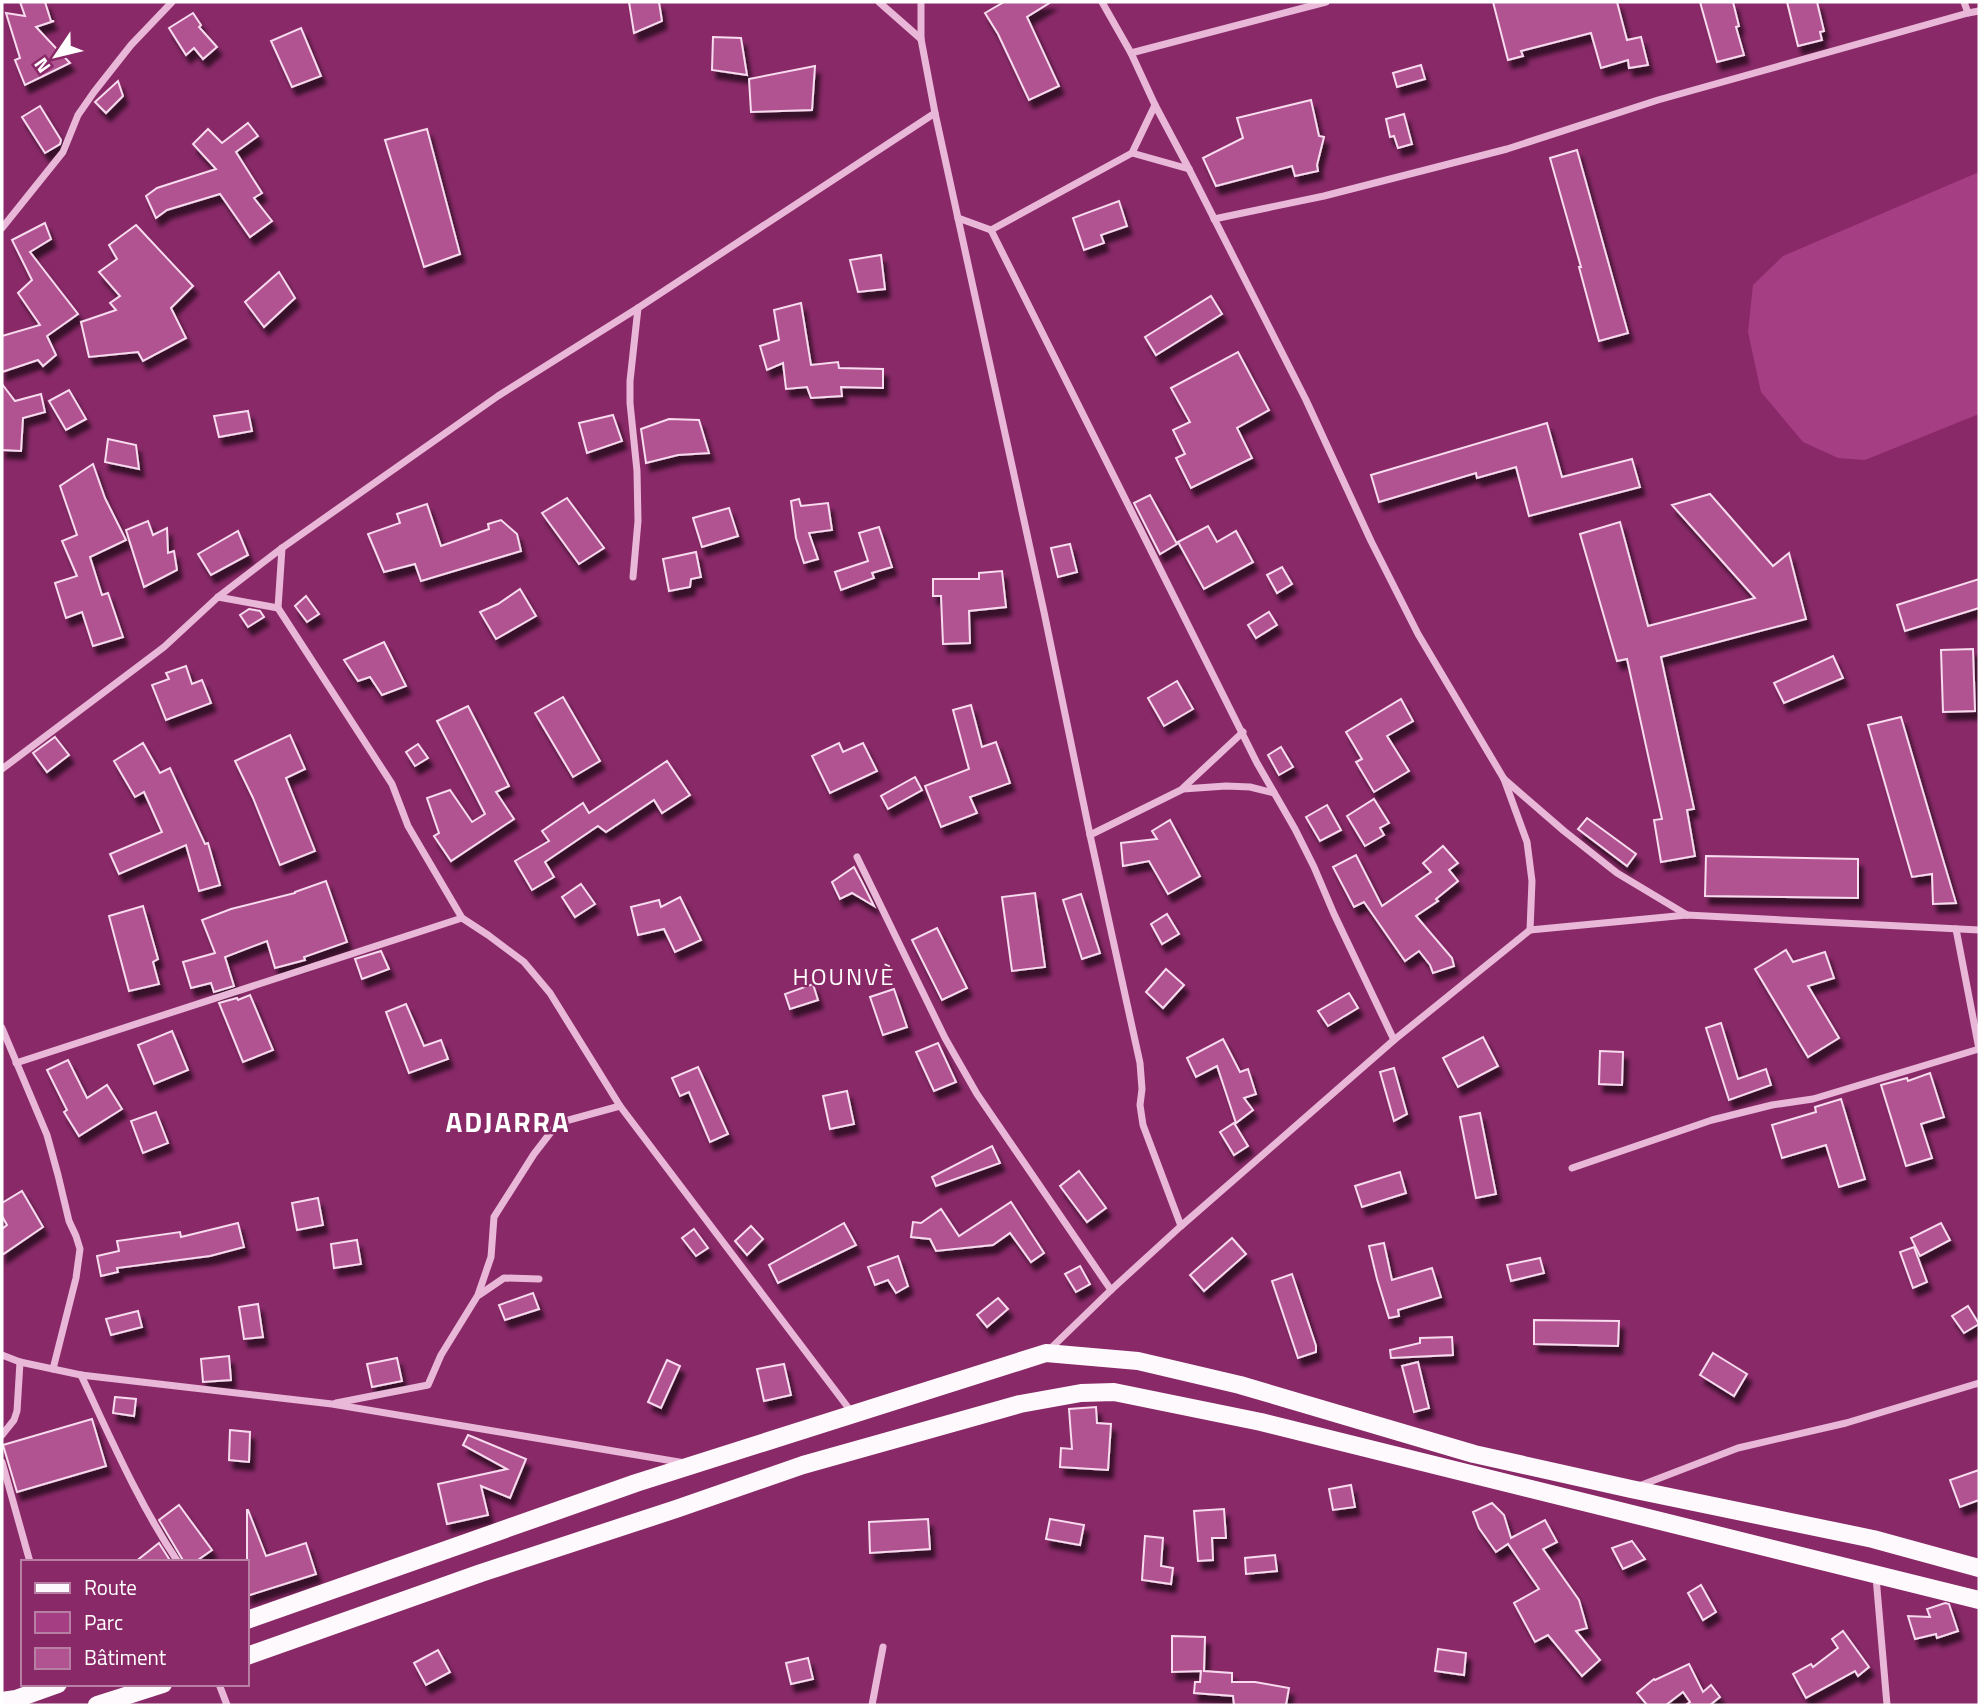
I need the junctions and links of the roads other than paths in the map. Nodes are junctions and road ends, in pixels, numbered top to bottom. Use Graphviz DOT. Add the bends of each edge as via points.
graph roads {
  1 [pos="172,2"];
  2 [pos="879,2"];
  3 [pos="920,2"];
  4 [pos="1102,2"];
  5 [pos="1326,2"];
  6 [pos="1964,2"];
  7 [pos="1979,11"];
  8 [pos="1968,13"];
  9 [pos="921,39"];
  10 [pos="1131,53"];
  11 [pos="1155,105"];
  12 [pos="935,113"];
  13 [pos="1132,153"];
  14 [pos="1189,169"];
  15 [pos="958,218"];
  16 [pos="1214,219"];
  17 [pos="2,228"];
  18 [pos="991,230"];
  19 [pos="638,308"];
  20 [pos="282,548"];
  21 [pos="633,577"];
  22 [pos="218,597"];
  23 [pos="278,608"];
  24 [pos="1243,732"];
  25 [pos="2,769"];
  26 [pos="1504,779"];
  27 [pos="1183,789"];
  28 [pos="1274,793"];
  29 [pos="1090,835"];
  30 [pos="858,857"];
  31 [pos="1687,915"];
  32 [pos="462,918"];
  33 [pos="1956,929"];
  34 [pos="1530,930"];
  35 [pos="1979,930"];
  36 [pos="2,1028"];
  37 [pos="1394,1040"];
  38 [pos="1979,1049"];
  39 [pos="16,1063"];
  40 [pos="620,1106"];
  41 [pos="1572,1167"];
  42 [pos="1181,1226"];
  43 [pos="539,1279"];
  44 [pos="1111,1290"];
  45 [pos="478,1295"];
  46 [pos="1046,1353"];
  47 [pos="2,1355"];
  48 [pos="20,1363"];
  49 [pos="53,1369"];
  50 [pos="81,1376"];
  51 [pos="1979,1383"];
  52 [pos="332,1404"];
  53 [pos="853,1415"];
  54 [pos="2,1435"];
  55 [pos="2,1462"];
  56 [pos="692,1464"];
  57 [pos="1631,1489"];
  58 [pos="29,1560"];
  59 [pos="177,1560"];
  60 [pos="1979,1568"];
  61 [pos="1876,1574"];
  62 [pos="1979,1600"];
  63 [pos="248,1620"];
  64 [pos="883,1647"];
  65 [pos="248,1656"];
  66 [pos="51,1686"];
  67 [pos="157,1686"];
  68 [pos="220,1686"];
  69 [pos="12,1697"];
  70 [pos="97,1705"];
  71 [pos="227,1705"];
  72 [pos="872,1705"];
  73 [pos="1887,1705"];
  1 -- 17 [label="street" via="94,92 78,115 63,152"];
  2 -- 9 [label="street"];
  3 -- 9 [label="street"];
  4 -- 10 [label="street"];
  5 -- 10 [label="street"];
  6 -- 8 [label="street"];
  7 -- 8 [label="street"];
  8 -- 16 [label="street" via="1658,100 1507,149"];
  9 -- 12 [label="street"];
  10 -- 11 [label="street"];
  11 -- 13 [label="street"];
  11 -- 14 [label="street"];
  12 -- 15 [label="street"];
  12 -- 19 [label="street"];
  13 -- 14 [label="street"];
  13 -- 18 [label="street"];
  14 -- 16 [label="street"];
  15 -- 18 [label="street"];
  15 -- 29 [label="street"];
  16 -- 26 [label="street" via="1418,634"];
  18 -- 24 [label="street"];
  19 -- 20 [label="street" via="498,396"];
  19 -- 21 [label="street" via="630,381 638,520"];
  20 -- 22 [label="street"];
  20 -- 23 [label="street"];
  22 -- 23 [label="street"];
  22 -- 25 [label="street" via="164,647"];
  23 -- 32 [label="street" via="392,784 408,826"];
  24 -- 27 [label="street"];
  24 -- 28 [label="street"];
  26 -- 31 [label="street" via="1617,873"];
  26 -- 34 [label="street" via="1527,842 1532,881"];
  27 -- 28 [label="street" via="1250,787"];
  27 -- 29 [label="street"];
  28 -- 37 [label="street" via="1314,867"];
  29 -- 42 [label="street" via="1140,1063 1143,1125"];
  30 -- 44 [label="street" via="977,1094"];
  31 -- 33 [label="street"];
  31 -- 34 [label="street"];
  32 -- 39 [label="street"];
  32 -- 40 [label="street" via="524,962 550,993"];
  33 -- 35 [label="street"];
  33 -- 38 [label="street"];
  34 -- 37 [label="street"];
  36 -- 39 [label="street"];
  37 -- 42 [label="street"];
  38 -- 41 [label="street" via="1813,1099 1712,1120"];
  39 -- 49 [label="street" via="47,1135 80,1249"];
  40 -- 45 [label="street" via="558,1123 534,1154 494,1217 491,1257"];
  40 -- 53 [label="street"];
  42 -- 44 [label="street"];
  43 -- 45 [label="street" via="504,1278"];
  44 -- 46 [label="street"];
  45 -- 52 [label="street" via="428,1385"];
  46 -- 53 [label="main road"];
  46 -- 57 [label="main road" via="1138,1361 1241,1385 1474,1454"];
  47 -- 48 [label="street"];
  48 -- 49 [label="street"];
  48 -- 54 [label="street" via="17,1411"];
  49 -- 50 [label="street"];
  50 -- 52 [label="street"];
  50 -- 59 [label="street" via="128,1475"];
  51 -- 57 [label="street" via="1846,1423 1738,1448"];
  52 -- 56 [label="street"];
  53 -- 56 [label="main road"];
  55 -- 58 [label="street"];
  56 -- 63 [label="main road"];
  57 -- 60 [label="main road" via="1873,1539"];
  61 -- 62 [label="main road"];
  61 -- 65 [label="main road" via="1261,1422 1114,1392 1081,1393 1020,1404 803,1465"];
  61 -- 73 [label="street"];
  64 -- 72 [label="street"];
  66 -- 69 [label="main road"];
  67 -- 70 [label="main road"];
  68 -- 71 [label="street"];
}
